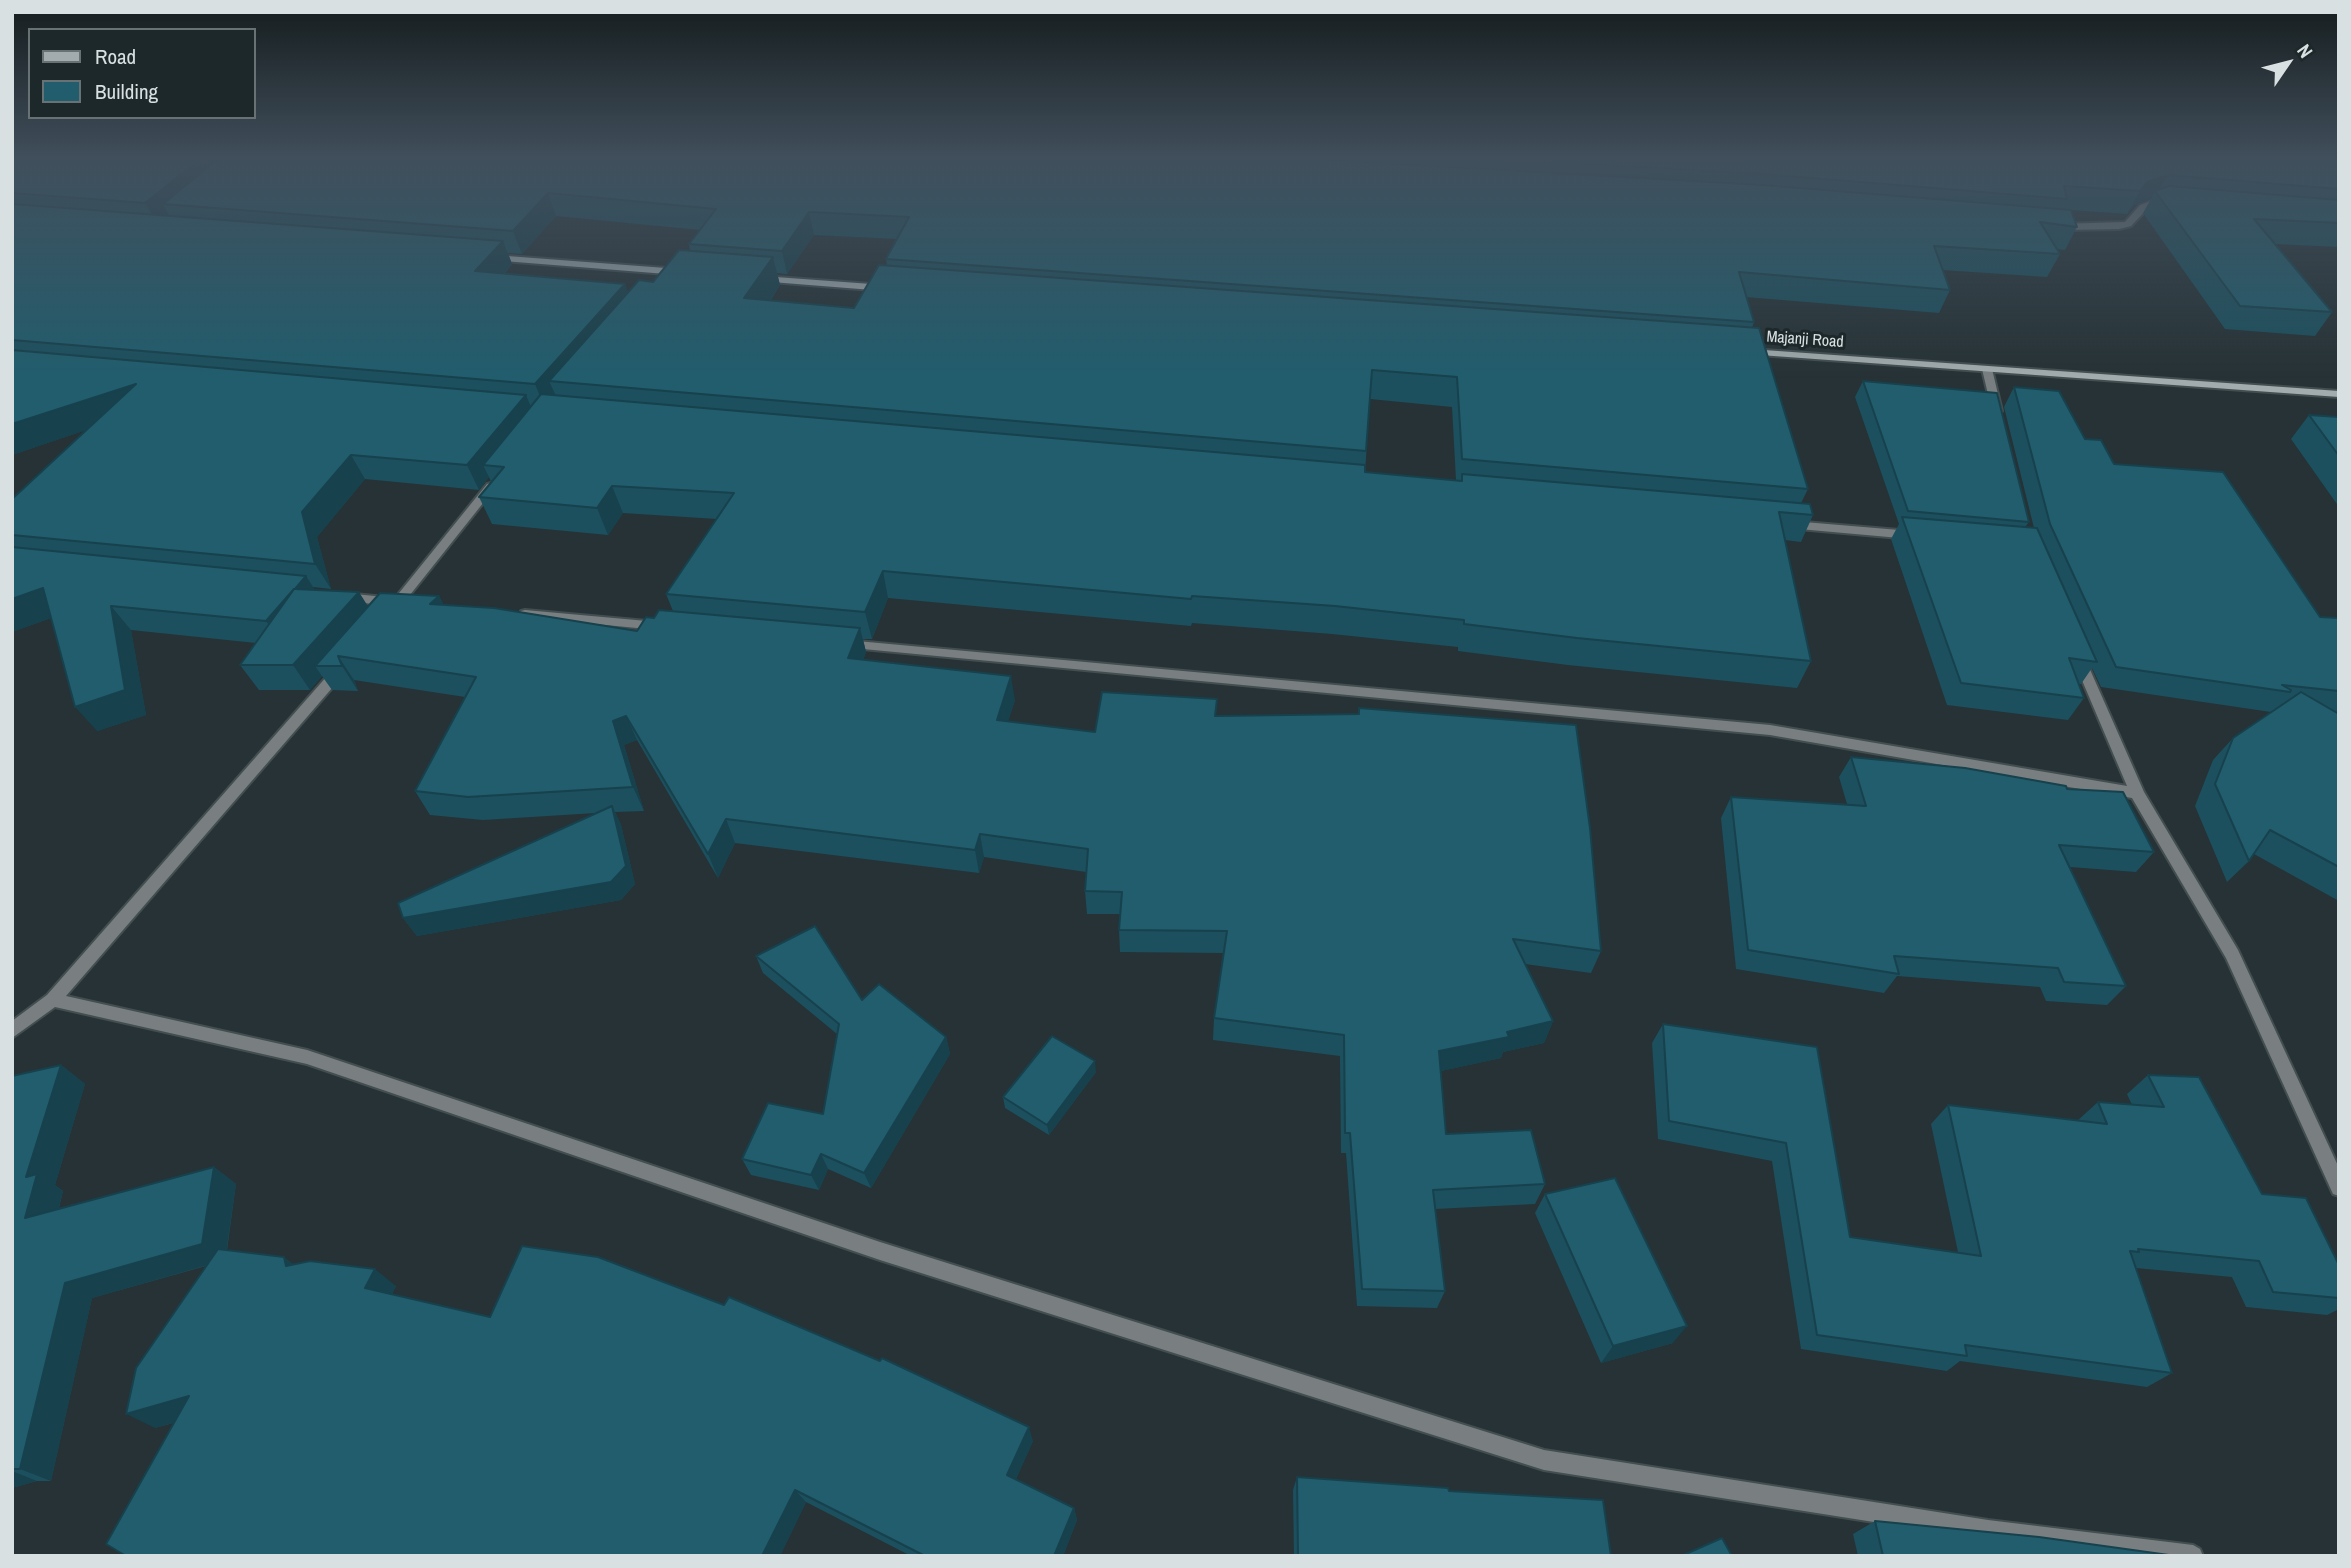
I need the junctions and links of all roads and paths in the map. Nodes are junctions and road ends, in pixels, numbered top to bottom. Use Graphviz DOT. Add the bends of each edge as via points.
graph roads {
  1 [pos="479,257"];
  2 [pos="674,276"];
  3 [pos="755,278"];
  4 [pos="893,289"];
  5 [pos="1738,351"];
  6 [pos="1987,369"];
  7 [pos="2339,394"];
  8 [pos="2000,424"];
  9 [pos="498,478"];
  10 [pos="1780,524"];
  11 [pos="1919,536"];
  12 [pos="329,595"];
  13 [pos="509,612"];
  14 [pos="676,628"];
  15 [pos="828,642"];
  16 [pos="2073,644"];
  17 [pos="353,654"];
  18 [pos="2137,793"];
  19 [pos="53,1000"];
  20 [pos="12,1031"];
  21 [pos="2339,1188"];
  22 [pos="2193,1556"];
  1 -- 2 [label="main road"];
  3 -- 4 [label="main road"];
  5 -- 6 [label="main road, Majanji Road"];
  6 -- 7 [label="main road, Majanji Road"];
  6 -- 8 [label="street"];
  9 -- 12 [label="street" via="400,606"];
  10 -- 11 [label="street"];
  13 -- 14 [label="street"];
  15 -- 18 [label="street" via="1770,730"];
  16 -- 18 [label="street"];
  17 -- 19 [label="street"];
  18 -- 21 [label="street" via="2232,955"];
  19 -- 20 [label="street"];
  19 -- 22 [label="street" via="307,1057 880,1251 1544,1460 1987,1530"];
}
